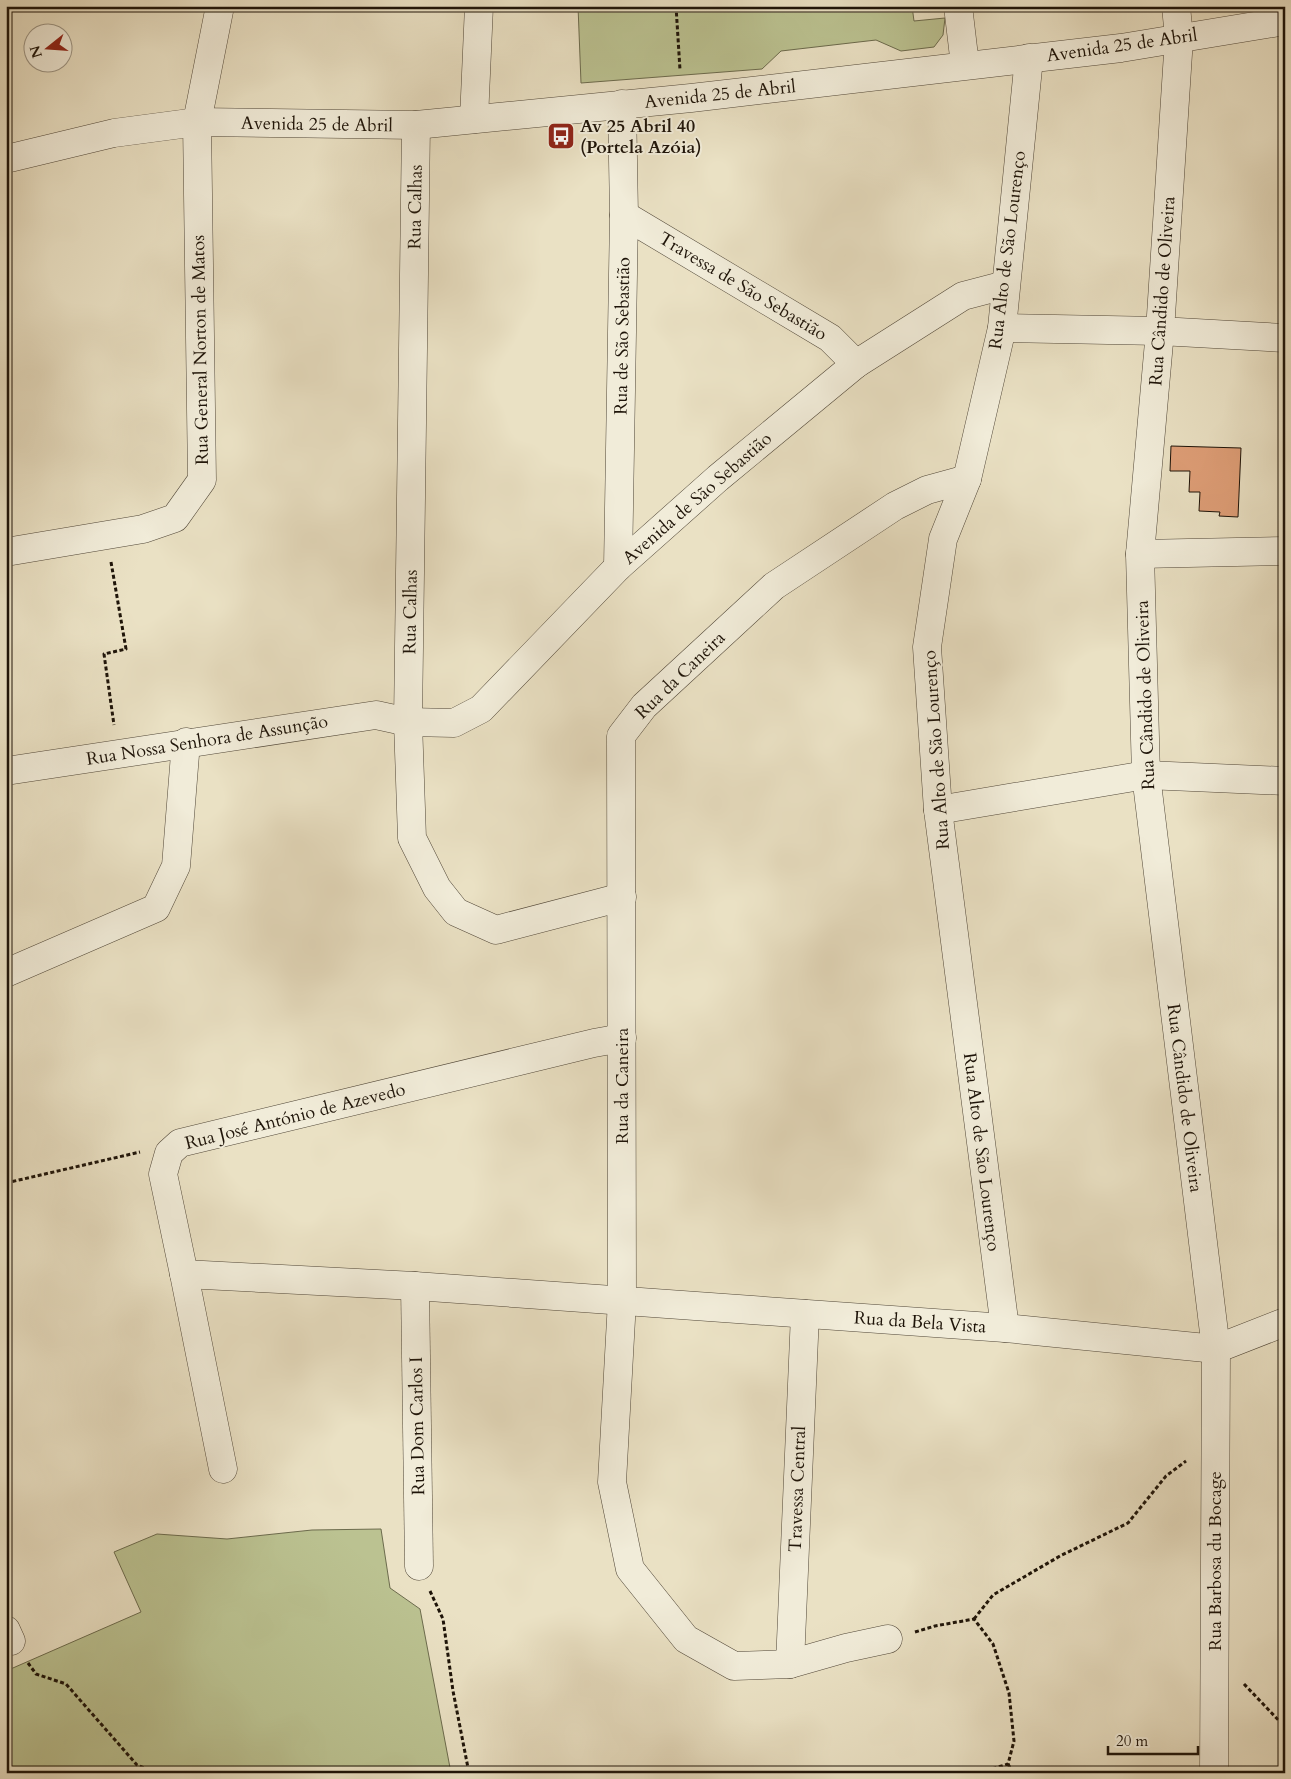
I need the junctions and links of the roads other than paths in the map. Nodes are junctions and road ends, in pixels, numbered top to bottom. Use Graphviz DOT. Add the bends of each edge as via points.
graph roads {
  1 [pos="220,6"];
  2 [pos="479,6"];
  3 [pos="958,6"];
  4 [pos="1176,6"];
  5 [pos="1285,21"];
  6 [pos="1179,38"];
  7 [pos="1029,58"];
  8 [pos="964,66"];
  9 [pos="622,104"];
  10 [pos="474,119"];
  11 [pos="198,122"];
  12 [pos="416,125"];
  13 [pos="6,159"];
  14 [pos="624,215"];
  15 [pos="1005,285"];
  16 [pos="1002,328"];
  17 [pos="1160,331"];
  18 [pos="1285,338"];
  19 [pos="856,364"];
  20 [pos="968,479"];
  21 [pos="1285,551"];
  22 [pos="6,552"];
  23 [pos="1140,554"];
  24 [pos="618,567"];
  25 [pos="408,722"];
  26 [pos="186,742"];
  27 [pos="6,771"];
  28 [pos="1146,775"];
  29 [pos="1285,781"];
  30 [pos="938,810"];
  31 [pos="622,897"];
  32 [pos="6,973"];
  33 [pos="622,1038"];
  34 [pos="184,1274"];
  35 [pos="416,1286"];
  36 [pos="622,1301"];
  37 [pos="805,1314"];
  38 [pos="1285,1322"];
  39 [pos="1005,1328"];
  40 [pos="1216,1350"];
  41 [pos="223,1469"];
  42 [pos="419,1566"];
  43 [pos="888,1639"];
  44 [pos="790,1664"];
  45 [pos="1214,1773"];
  1 -- 11 [label="street, Rua General Norton de Matos"];
  2 -- 10 [label="street"];
  3 -- 8 [label="street"];
  4 -- 6 [label="street, Rua Cândido de Oliveira"];
  5 -- 6 [label="street, Avenida 25 de Abril"];
  6 -- 7 [label="street, Avenida 25 de Abril"];
  6 -- 17 [label="street, Rua Cândido de Oliveira"];
  7 -- 8 [label="street, Avenida 25 de Abril"];
  7 -- 15 [label="street, Rua Alto de São Lourenço"];
  8 -- 9 [label="street, Avenida 25 de Abril"];
  9 -- 10 [label="street, Avenida 25 de Abril"];
  9 -- 14 [label="street, Rua de São Sebastião"];
  10 -- 12 [label="street, Avenida 25 de Abril"];
  11 -- 12 [label="street, Avenida 25 de Abril"];
  11 -- 13 [label="street, Avenida 25 de Abril" via="114,133"];
  11 -- 22 [label="street, Rua General Norton de Matos" via="202,480 174,518 143,529"];
  12 -- 25 [label="street, Rua Calhas"];
  14 -- 19 [label="street, Travessa de São Sebastião" via="830,338"];
  14 -- 24 [label="street, Rua de São Sebastião"];
  15 -- 16 [label="street, Rua Alto de São Lourenço"];
  15 -- 19 [label="street, Avenida de São Sebastião" via="963,296"];
  16 -- 17 [label="street"];
  16 -- 20 [label="street, Rua Alto de São Lourenço"];
  17 -- 18 [label="street"];
  17 -- 23 [label="street, Rua Cândido de Oliveira"];
  19 -- 24 [label="street, Avenida de São Sebastião" via="718,478"];
  20 -- 30 [label="street, Rua Alto de São Lourenço" via="943,539 927,647"];
  20 -- 31 [label="street, Rua da Caneira" via="927,490 896,506 774,586 644,706 621,736"];
  21 -- 23 [label="street"];
  23 -- 28 [label="street, Rua Cândido de Oliveira"];
  24 -- 25 [label="street, Avenida de São Sebastião" via="481,709 454,723"];
  25 -- 26 [label="street, Rua Nossa Senhora de Assunção" via="376,715"];
  25 -- 31 [label="street, Rua Calhas" via="412,838 437,888 456,912 496,930"];
  26 -- 27 [label="street, Rua Nossa Senhora de Assunção"];
  26 -- 32 [label="street" via="176,866 156,908"];
  28 -- 29 [label="street"];
  28 -- 30 [label="street"];
  28 -- 40 [label="street, Rua Cândido de Oliveira"];
  30 -- 39 [label="street, Rua Alto de São Lourenço"];
  31 -- 33 [label="street, Rua da Caneira"];
  33 -- 34 [label="street, Rua José António de Azevedo" via="594,1042 180,1143 169,1153 162,1174"];
  33 -- 36 [label="street, Rua da Caneira"];
  34 -- 35 [label="street"];
  34 -- 41 [label="street, Rua José António de Azevedo"];
  35 -- 36 [label="street"];
  35 -- 42 [label="street, Rua Dom Carlos I"];
  36 -- 37 [label="street, Rua da Bela Vista"];
  36 -- 44 [label="street, Rua da Caneira" via="612,1482 630,1569 686,1639 734,1666"];
  37 -- 39 [label="street, Rua da Bela Vista"];
  37 -- 44 [label="street, Travessa Central"];
  38 -- 40 [label="street"];
  39 -- 40 [label="street, Rua da Bela Vista"];
  40 -- 45 [label="street, Rua Barbosa du Bocage"];
  43 -- 44 [label="street, Rua da Caneira"];
}
